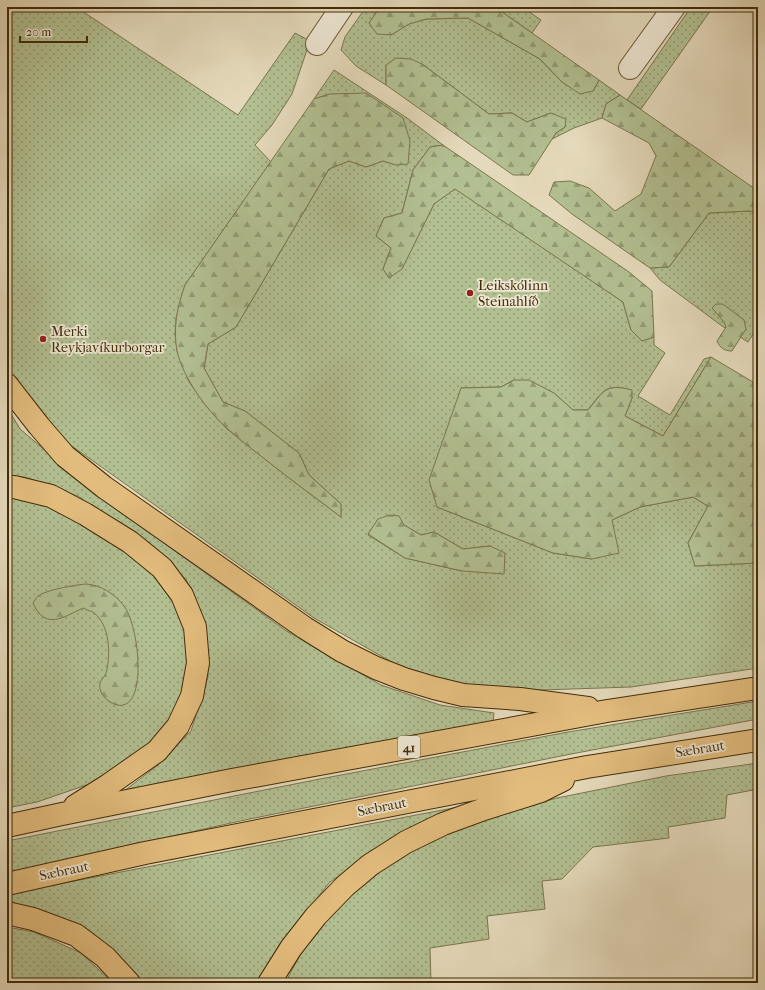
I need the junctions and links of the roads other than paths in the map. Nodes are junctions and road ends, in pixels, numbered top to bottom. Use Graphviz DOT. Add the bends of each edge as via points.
graph roads {
  1 [pos="342,7"];
  2 [pos="674,7"];
  3 [pos="317,44"];
  4 [pos="630,68"];
  5 [pos="7,385"];
  6 [pos="7,487"];
  7 [pos="758,688"];
  8 [pos="607,711"];
  9 [pos="758,740"];
  10 [pos="587,767"];
  11 [pos="62,814"];
  12 [pos="7,826"];
  13 [pos="7,884"];
  14 [pos="7,913"];
  15 [pos="129,983"];
  16 [pos="269,983"];
  1 -- 3 [label="street"];
  2 -- 4 [label="street"];
  5 -- 8 [label="highway" via="65,456 104,487 305,628 342,651 404,679 463,695 520,699"];
  6 -- 11 [label="highway" via="52,496 130,542 162,568 182,595 195,627 198,663 192,696 178,726 157,751"];
  7 -- 8 [label="highway, 41"];
  8 -- 11 [label="highway, 41"];
  9 -- 10 [label="highway, Sæbraut"];
  10 -- 13 [label="highway, Sæbraut" via="145,853"];
  10 -- 16 [label="highway" via="541,792 443,824 406,842 370,865 316,916 291,948"];
  11 -- 12 [label="highway, 41"];
  14 -- 15 [label="highway" via="76,935 105,957"];
}
